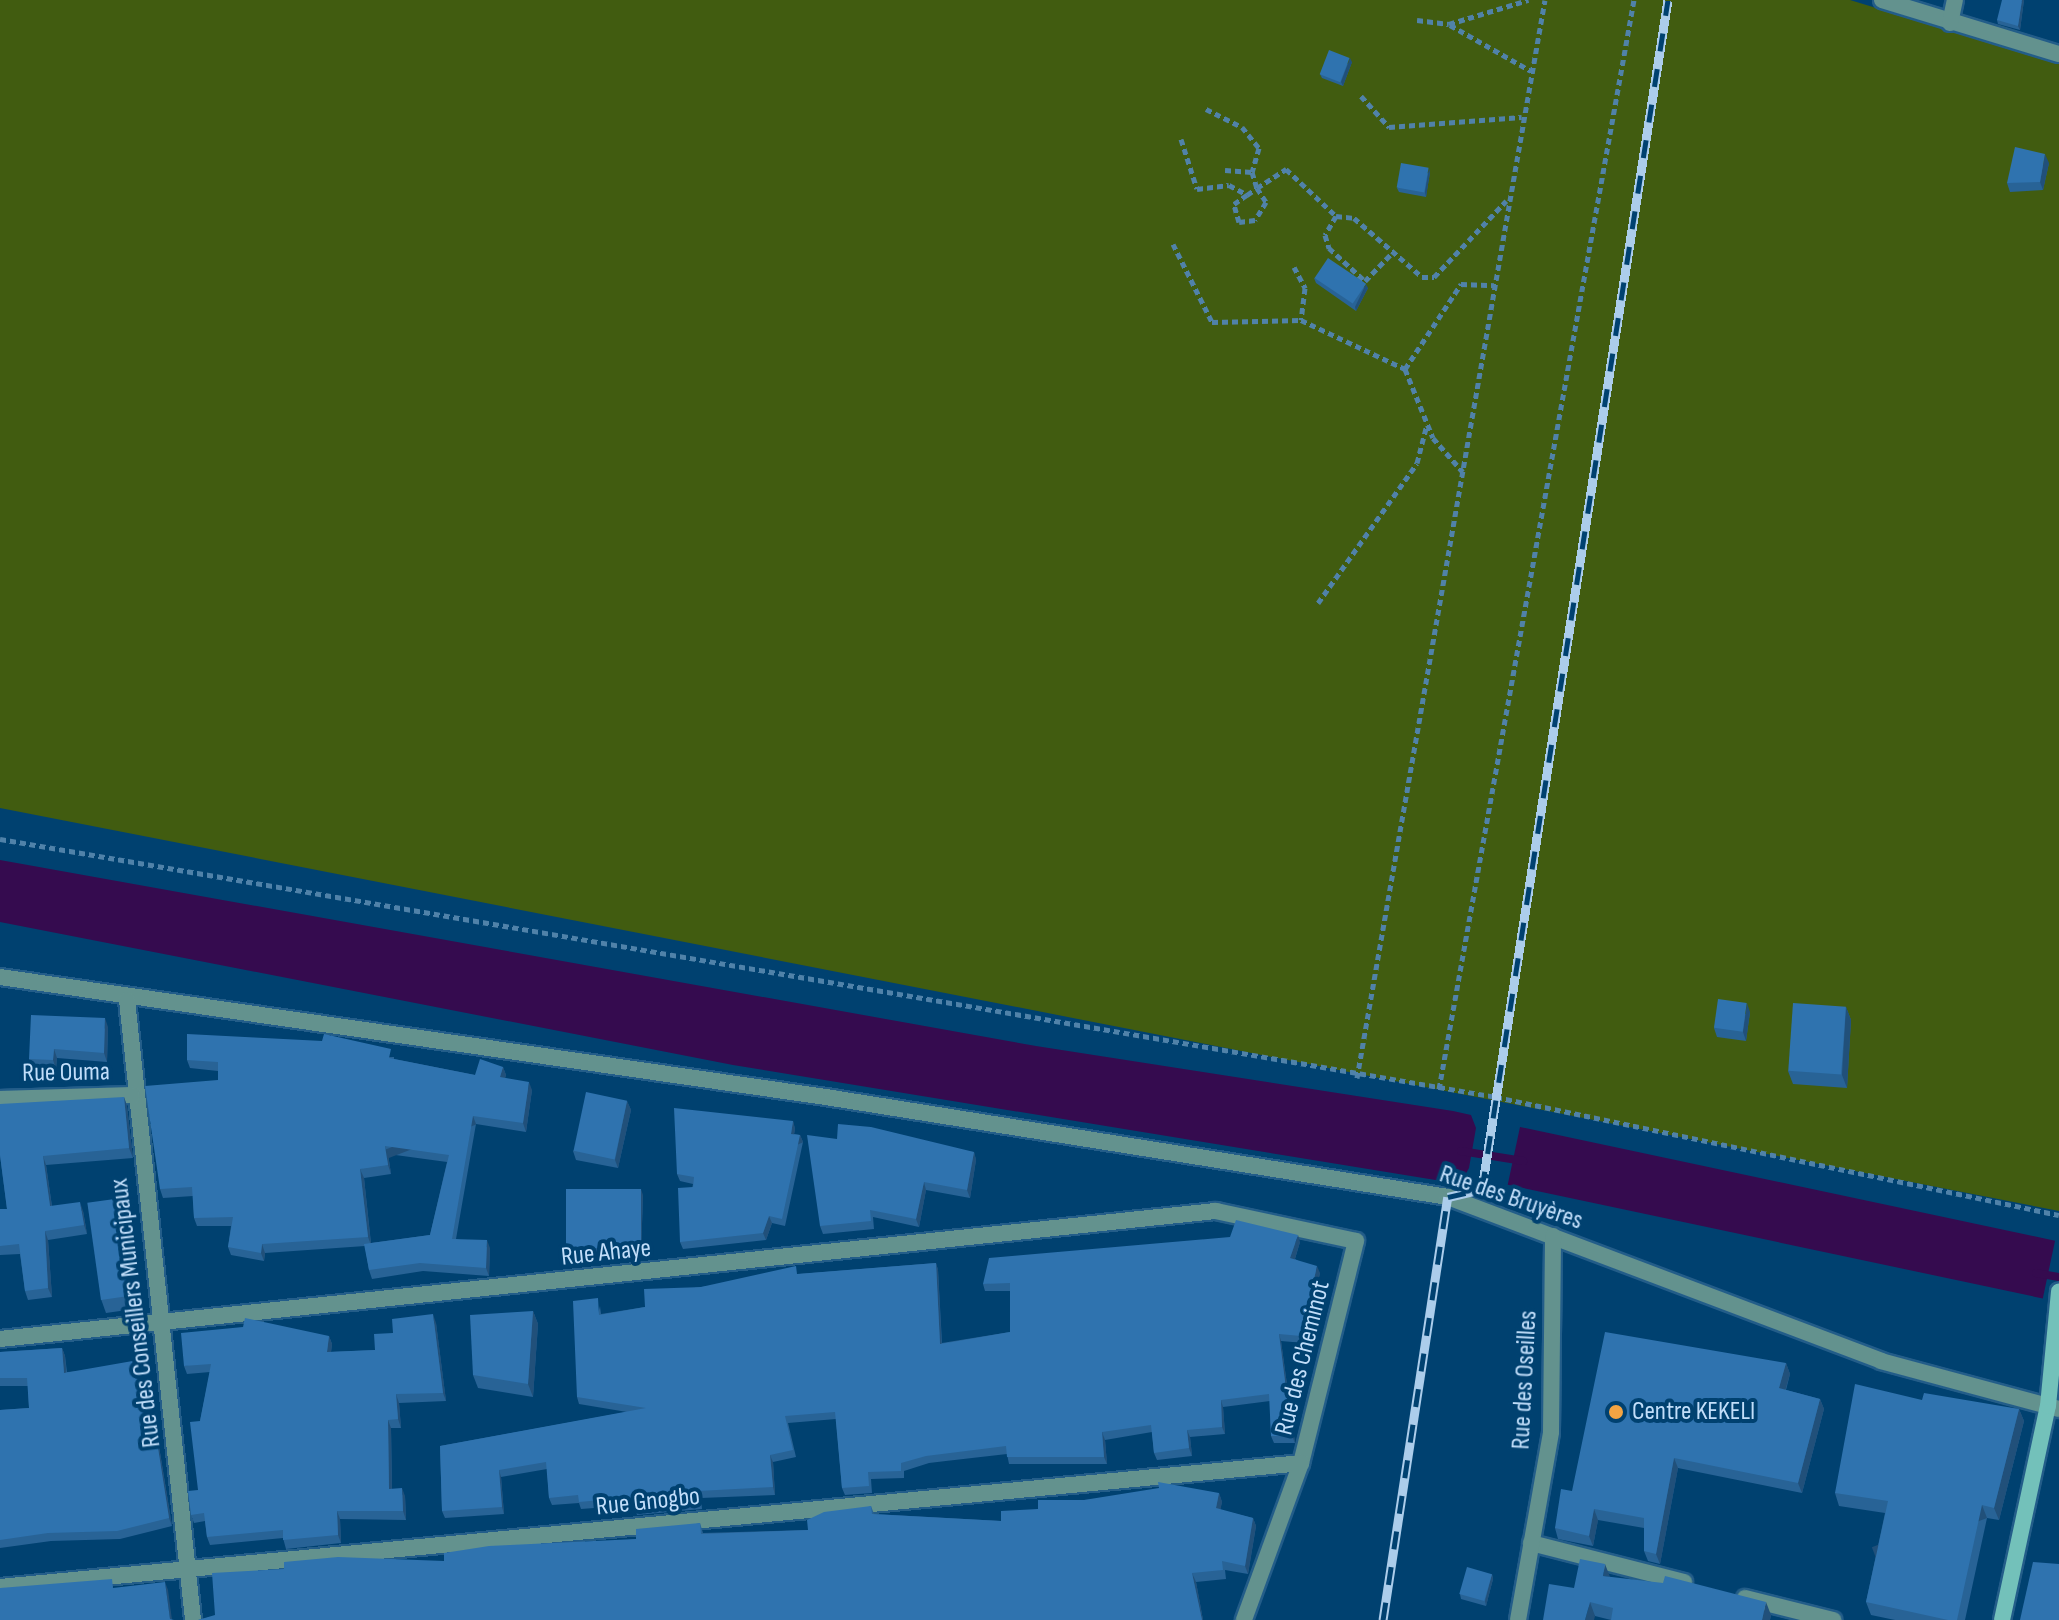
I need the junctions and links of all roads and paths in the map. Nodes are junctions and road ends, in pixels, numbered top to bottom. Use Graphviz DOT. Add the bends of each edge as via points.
graph roads {
  1 [pos="1528,0"];
  2 [pos="1545,0"];
  3 [pos="1634,0"];
  4 [pos="1882,0"];
  5 [pos="1955,0"];
  6 [pos="1417,20"];
  7 [pos="1950,23"];
  8 [pos="1449,24"];
  9 [pos="2059,54"];
  10 [pos="1531,71"];
  11 [pos="1361,96"];
  12 [pos="1206,109"];
  13 [pos="1522,117"];
  14 [pos="1181,139"];
  15 [pos="1225,170"];
  16 [pos="1252,172"];
  17 [pos="1257,188"];
  18 [pos="1247,195"];
  19 [pos="1506,201"];
  20 [pos="1336,216"];
  21 [pos="1173,244"];
  22 [pos="1393,252"];
  23 [pos="1294,267"];
  24 [pos="1494,285"];
  25 [pos="1301,320"];
  26 [pos="1405,369"];
  27 [pos="1427,424"];
  28 [pos="1463,472"];
  29 [pos="1318,603"];
  30 [pos="0,839"];
  31 [pos="0,977"];
  32 [pos="127,1000"];
  33 [pos="1357,1078"];
  34 [pos="1439,1089"];
  35 [pos="132,1095"];
  36 [pos="0,1099"];
  37 [pos="1216,1211"];
  38 [pos="2059,1215"];
  39 [pos="1553,1236"];
  40 [pos="2059,1292"];
  41 [pos="164,1325"];
  42 [pos="0,1339"];
  43 [pos="2054,1408"];
  44 [pos="1301,1463"];
  45 [pos="1531,1543"];
  46 [pos="188,1571"];
  47 [pos="1697,1585"];
  48 [pos="0,1587"];
  49 [pos="1727,1593"];
  50 [pos="193,1620"];
  51 [pos="1244,1620"];
  52 [pos="1518,1620"];
  53 [pos="1833,1620"];
  54 [pos="2002,1620"];
  1 -- 8 [label="path"];
  2 -- 10 [label="path"];
  3 -- 34 [label="path"];
  4 -- 7 [label="street"];
  5 -- 7 [label="street"];
  6 -- 8 [label="path"];
  7 -- 9 [label="street"];
  8 -- 10 [label="path"];
  10 -- 13 [label="path"];
  11 -- 13 [label="path" via="1389,127"];
  12 -- 16 [label="path" via="1242,127 1259,148"];
  13 -- 19 [label="path"];
  14 -- 18 [label="path" via="1197,189 1229,185"];
  15 -- 16 [label="path"];
  16 -- 17 [label="path"];
  17 -- 18 [label="path"];
  17 -- 18 [label="path" via="1266,202 1249,224 1234,214 1234,204"];
  17 -- 20 [label="path" via="1286,169"];
  19 -- 22 [label="path" via="1443,274 1422,277"];
  19 -- 24 [label="path"];
  20 -- 22 [label="path" via="1354,218"];
  20 -- 22 [label="path" via="1325,235 1329,248 1365,281"];
  21 -- 25 [label="path" via="1212,322"];
  23 -- 25 [label="path" via="1305,288"];
  24 -- 26 [label="path" via="1461,284"];
  24 -- 28 [label="path"];
  25 -- 26 [label="path"];
  26 -- 27 [label="path"];
  27 -- 28 [label="path"];
  27 -- 29 [label="path" via="1417,463"];
  28 -- 33 [label="path"];
  30 -- 33 [label="path"];
  31 -- 32 [label="street, Rue des Bruyères"];
  32 -- 35 [label="street, Rue des Conseillers Municipaux"];
  32 -- 39 [label="street, Rue des Bruyères" via="832,1098 1448,1197"];
  33 -- 34 [label="path"];
  34 -- 38 [label="path"];
  35 -- 36 [label="street, Rue Ouma"];
  35 -- 41 [label="street, Rue des Conseillers Municipaux"];
  37 -- 41 [label="street, Rue Ahaye"];
  37 -- 44 [label="street, Rue des Cheminot" via="1356,1241"];
  39 -- 43 [label="street, Rue des Bruyères" via="1881,1361"];
  39 -- 45 [label="street, Rue des Oseilles" via="1551,1432"];
  40 -- 43 [label="street"];
  41 -- 42 [label="street, Rue Ahaye"];
  41 -- 46 [label="street, Rue des Conseillers Municipaux"];
  43 -- 54 [label="street"];
  44 -- 46 [label="street, Rue Gnogbo"];
  44 -- 51 [label="street, Rue des Cheminot"];
  45 -- 47 [label="street"];
  45 -- 52 [label="street, Rue des Oseilles"];
  46 -- 48 [label="street, Rue Gnogbo"];
  46 -- 50 [label="street, Rue des Conseillers Municipaux"];
  49 -- 53 [label="street"];
}
